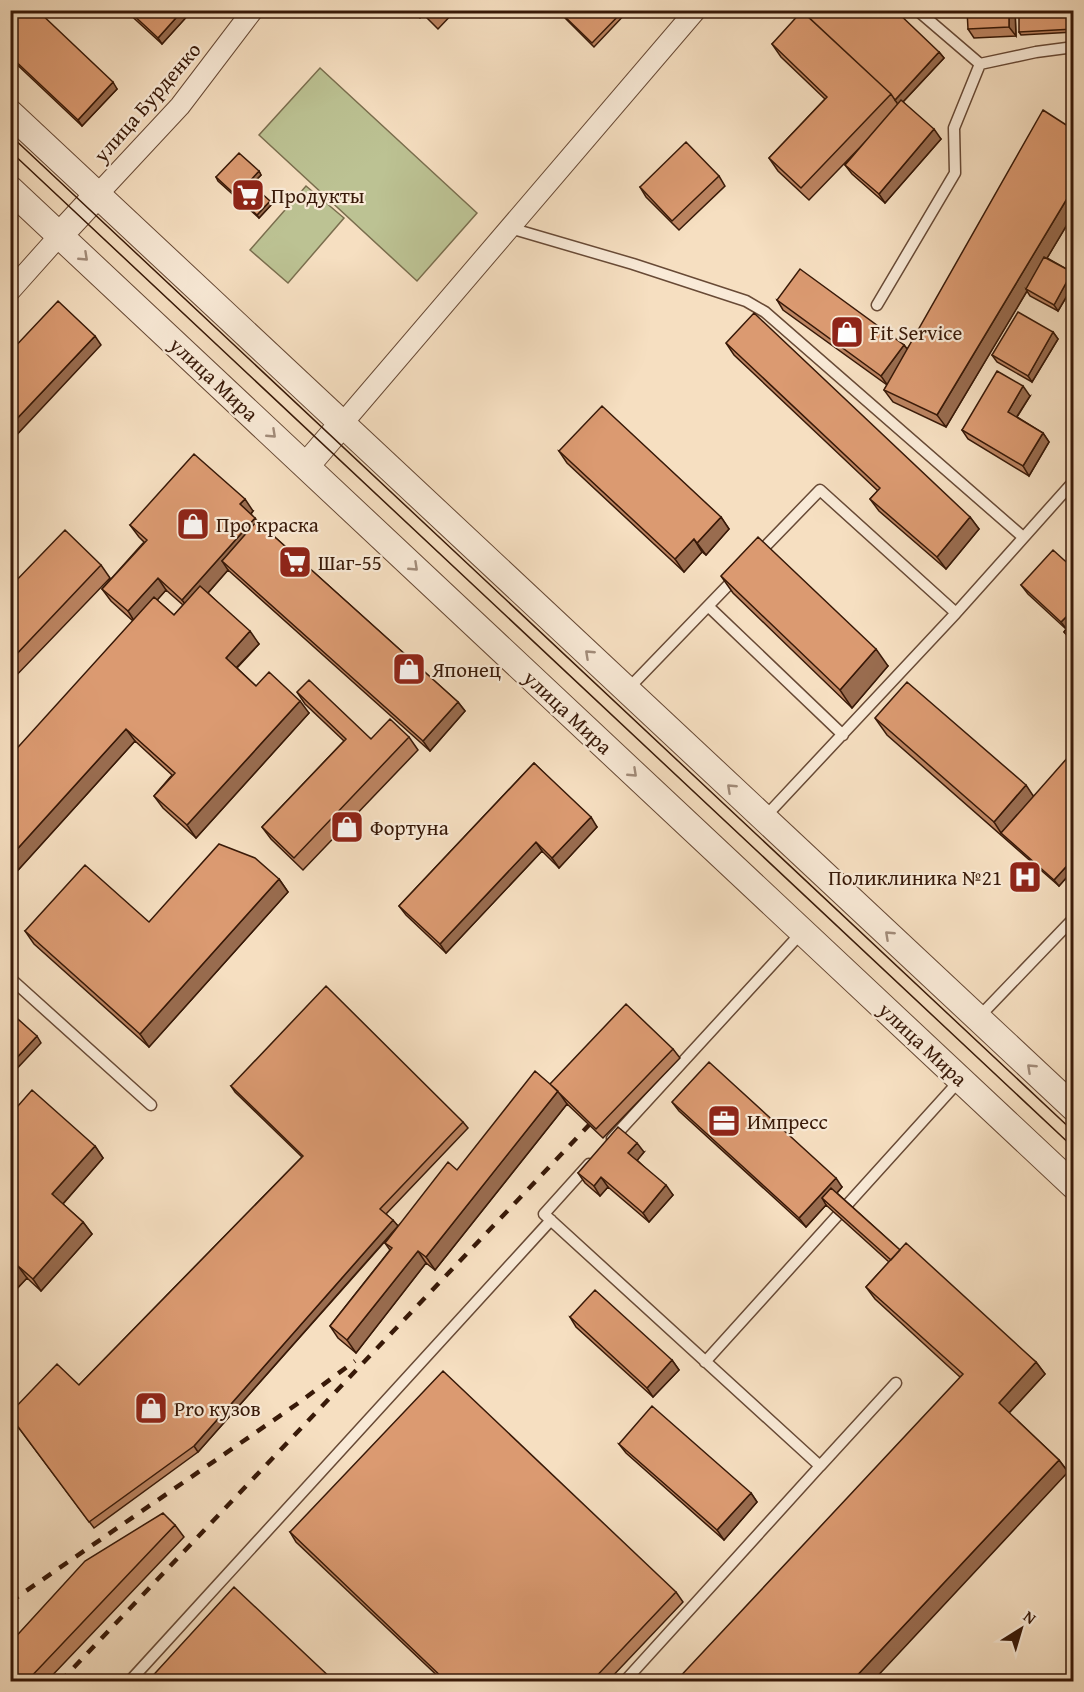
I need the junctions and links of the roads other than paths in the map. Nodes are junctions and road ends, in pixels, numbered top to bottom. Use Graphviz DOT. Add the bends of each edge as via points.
graph roads {
  1 [pos="253,10"];
  2 [pos="696,10"];
  3 [pos="918,10"];
  4 [pos="1074,47"];
  5 [pos="980,64"];
  6 [pos="10,113"];
  7 [pos="10,189"];
  8 [pos="98,195"];
  9 [pos="510,228"];
  10 [pos="60,235"];
  11 [pos="10,291"];
  12 [pos="877,305"];
  13 [pos="342,424"];
  14 [pos="306,466"];
  15 [pos="1074,481"];
  16 [pos="1023,537"];
  17 [pos="708,606"];
  18 [pos="956,614"];
  19 [pos="627,690"];
  20 [pos="843,735"];
  21 [pos="764,819"];
  22 [pos="1074,918"];
  23 [pos="802,932"];
  24 [pos="10,978"];
  25 [pos="978,1018"];
  26 [pos="960,1079"];
  27 [pos="151,1105"];
  28 [pos="1074,1108"];
  29 [pos="1074,1186"];
  30 [pos="551,1221"];
  31 [pos="705,1362"];
  32 [pos="896,1383"];
  33 [pos="820,1466"];
  34 [pos="129,1682"];
  35 [pos="624,1682"];
  1 -- 8 [label="street, улица Бурденко" via="180,106"];
  2 -- 9 [label="street"];
  3 -- 5 [label="lane"];
  4 -- 5 [label="lane"];
  5 -- 12 [label="lane" via="954,128 955,173"];
  6 -- 8 [label="street"];
  7 -- 10 [label="street, улица Мира"];
  8 -- 10 [label="street"];
  8 -- 13 [label="street"];
  9 -- 13 [label="street"];
  9 -- 16 [label="lane" via="746,301 765,312"];
  10 -- 11 [label="street"];
  10 -- 14 [label="street, улица Мира, one-way"];
  13 -- 14 [label="street"];
  19 -- 13 [label="street, one-way"];
  14 -- 23 [label="street, улица Мира, one-way"];
  15 -- 16 [label="lane"];
  16 -- 18 [label="lane"];
  17 -- 18 [label="lane" via="820,490"];
  17 -- 19 [label="lane"];
  17 -- 20 [label="lane"];
  18 -- 20 [label="lane"];
  21 -- 19 [label="street, one-way"];
  20 -- 21 [label="lane"];
  25 -- 21 [label="street, one-way"];
  22 -- 25 [label="lane"];
  23 -- 26 [label="street, улица Мира"];
  23 -- 30 [label="lane" via="544,1214"];
  24 -- 27 [label="lane"];
  28 -- 25 [label="street, one-way"];
  26 -- 29 [label="street, улица Мира"];
  26 -- 31 [label="lane"];
  30 -- 31 [label="lane"];
  30 -- 34 [label="lane"];
  31 -- 33 [label="lane"];
  32 -- 33 [label="lane"];
  33 -- 35 [label="lane"];
}
